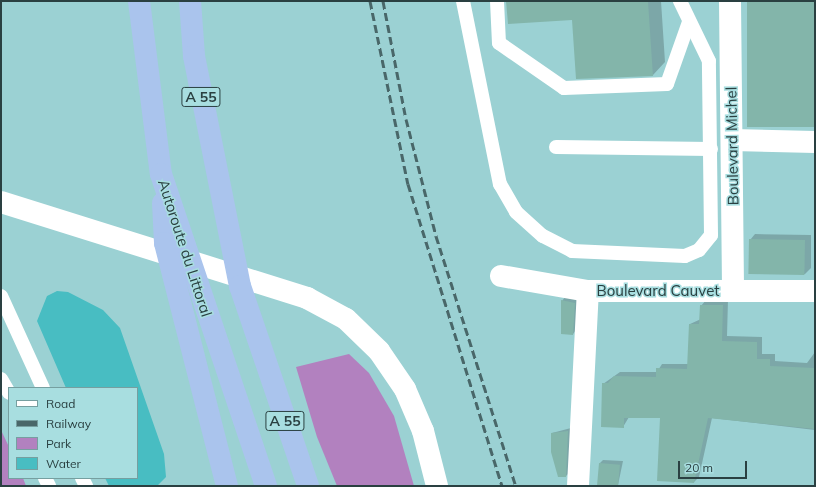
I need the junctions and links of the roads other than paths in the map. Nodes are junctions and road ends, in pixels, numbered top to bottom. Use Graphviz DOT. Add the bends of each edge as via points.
graph roads {
  1 [pos="139,1"];
  2 [pos="190,1"];
  3 [pos="463,1"];
  4 [pos="497,1"];
  5 [pos="680,1"];
  6 [pos="730,1"];
  7 [pos="689,22"];
  8 [pos="732,140"];
  9 [pos="815,142"];
  10 [pos="556,147"];
  11 [pos="711,149"];
  12 [pos="161,174"];
  13 [pos="1,202"];
  14 [pos="502,276"];
  15 [pos="588,291"];
  16 [pos="815,291"];
  17 [pos="733,292"];
  18 [pos="1,296"];
  19 [pos="1,379"];
  20 [pos="43,387"];
  21 [pos="8,391"];
  22 [pos="227,486"];
  23 [pos="266,486"];
  24 [pos="308,486"];
  25 [pos="437,486"];
  26 [pos="578,486"];
  1 -- 12 [label="highway, Autoroute du Littoral / A 55"];
  2 -- 24 [label="highway, A 55" via="194,56 240,286 261,355"];
  3 -- 11 [label="lane" via="500,184 516,212 543,236 572,251 685,256 699,250 711,235"];
  4 -- 7 [label="lane" via="500,43 564,88 667,84"];
  5 -- 7 [label="lane"];
  6 -- 8 [label="street, Boulevard Michel"];
  7 -- 11 [label="lane" via="709,61"];
  8 -- 9 [label="street"];
  8 -- 17 [label="street, Boulevard Michel"];
  10 -- 11 [label="lane"];
  12 -- 22 [label="highway" via="165,243"];
  12 -- 23 [label="highway, Autoroute du Littoral / A 55" via="215,342"];
  13 -- 25 [label="street" via="307,298 346,319 379,351 405,389 423,431"];
  14 -- 15 [label="street, Boulevard Cauvet"];
  15 -- 17 [label="street, Boulevard Cauvet"];
  15 -- 26 [label="street"];
  16 -- 17 [label="street, Boulevard Cauvet"];
  18 -- 20 [label="lane"];
  19 -- 21 [label="lane"];
}
